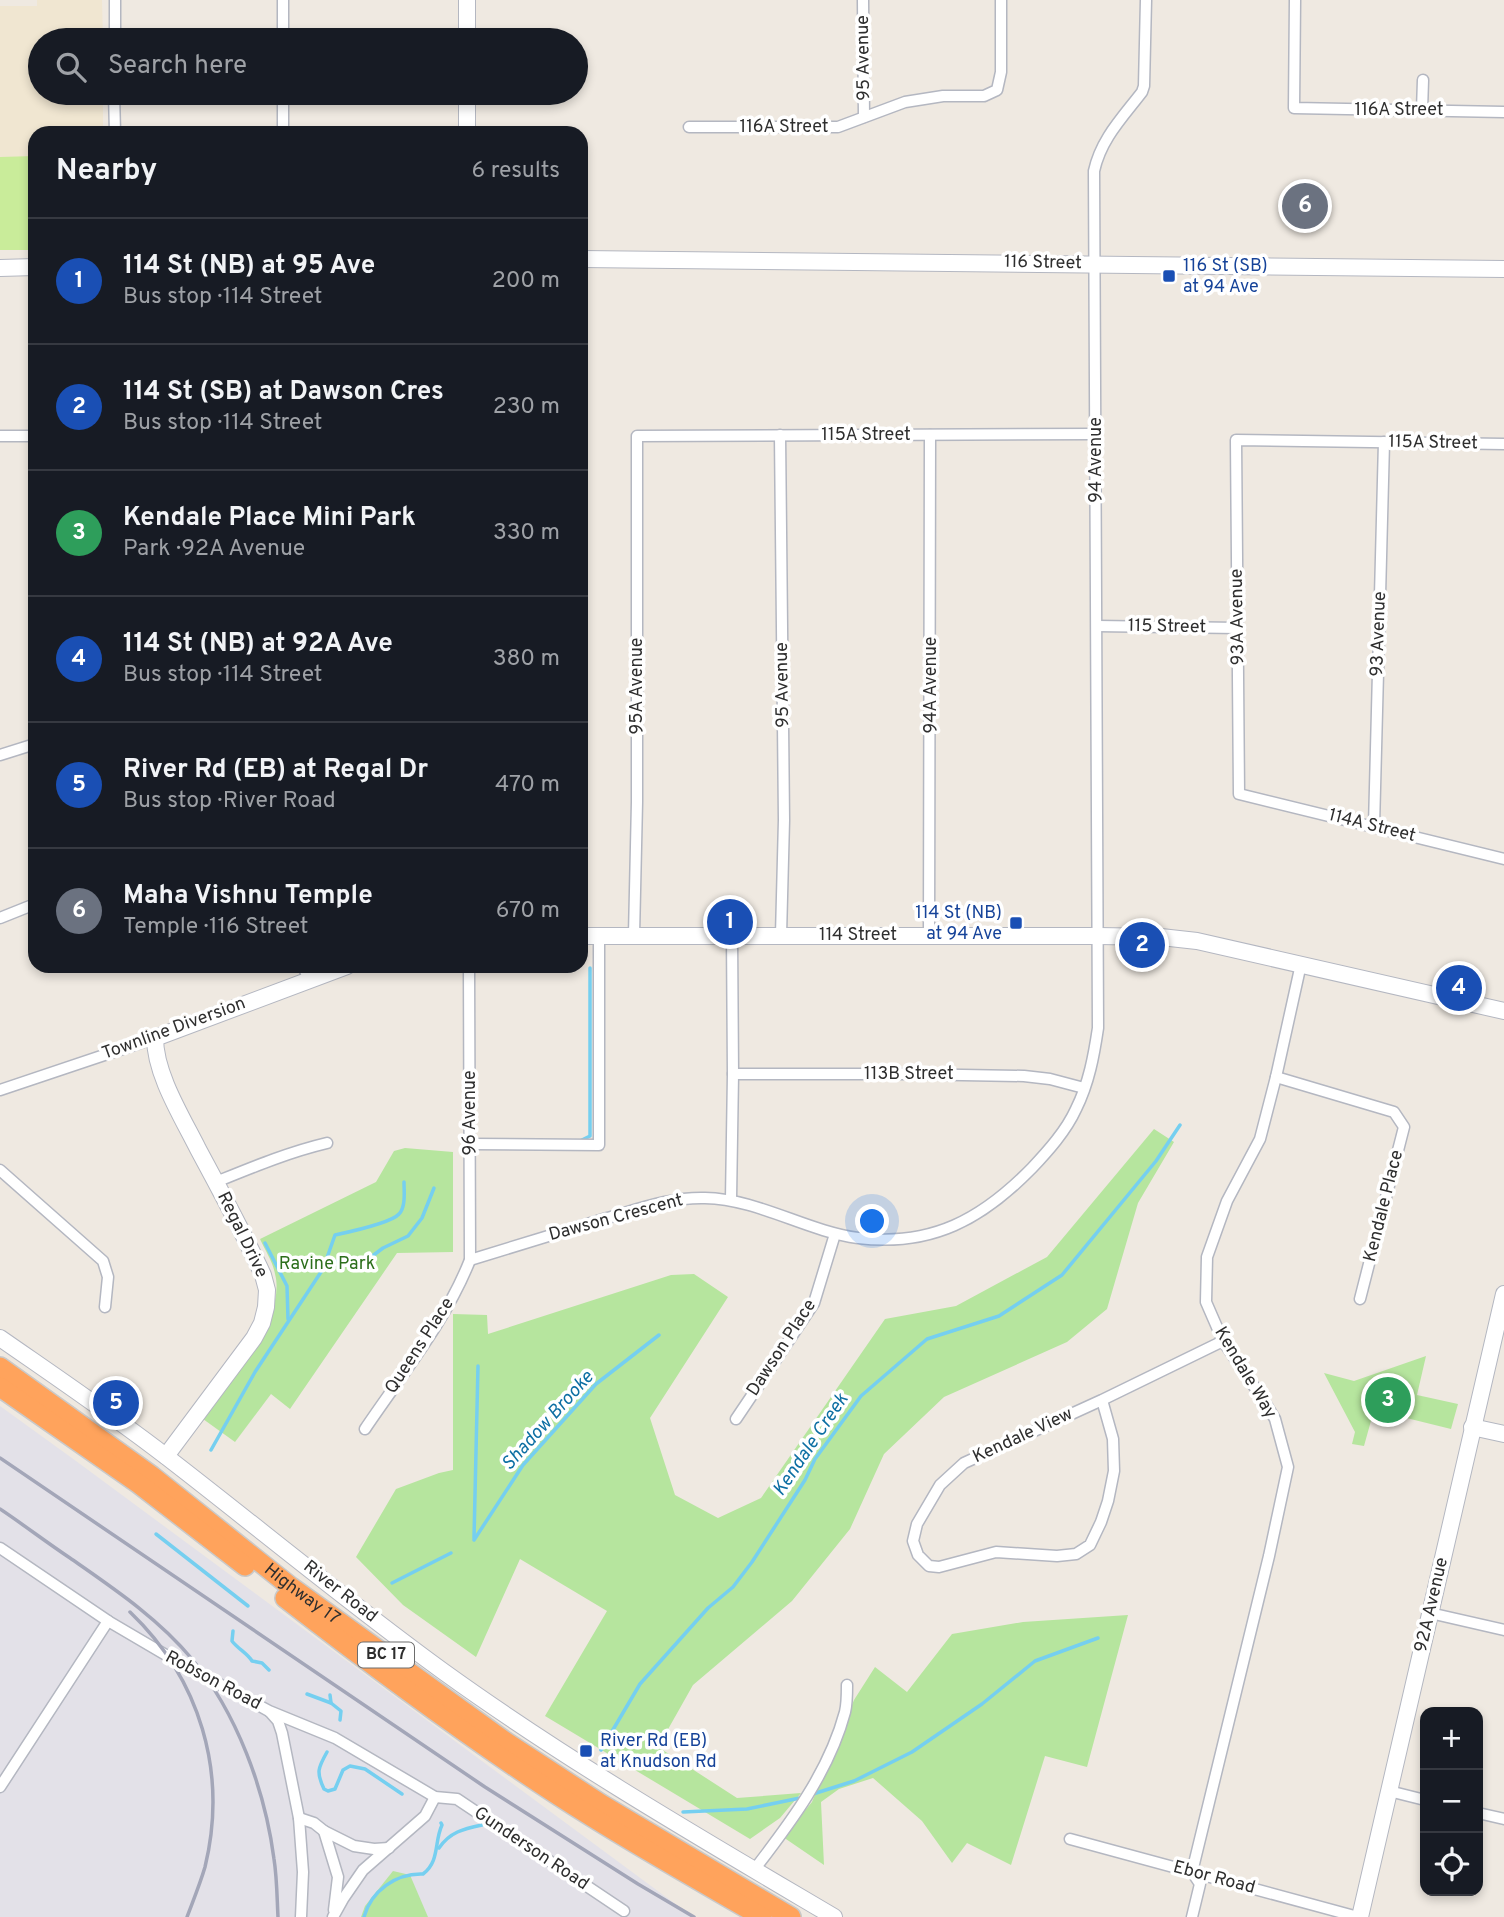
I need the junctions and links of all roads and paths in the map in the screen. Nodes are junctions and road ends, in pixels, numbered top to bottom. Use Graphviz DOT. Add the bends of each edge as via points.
graph roads {
  1 [pos="115,0"];
  2 [pos="282,0"];
  3 [pos="467,0"];
  4 [pos="863,0"];
  5 [pos="1001,0"];
  6 [pos="1146,0"];
  7 [pos="1295,0"];
  8 [pos="114,28"];
  9 [pos="283,28"];
  10 [pos="467,28"];
  11 [pos="1423,80"];
  12 [pos="114,105"];
  13 [pos="283,105"];
  14 [pos="467,105"];
  15 [pos="1422,110"];
  16 [pos="1504,112"];
  17 [pos="864,117"];
  18 [pos="115,126"];
  19 [pos="283,126"];
  20 [pos="467,126"];
  21 [pos="689,127"];
  22 [pos="588,259"];
  23 [pos="1094,264"];
  24 [pos="28,267"];
  25 [pos="0,268"];
  26 [pos="1504,269"];
  27 [pos="780,435"];
  28 [pos="930,435"];
  29 [pos="1095,435"];
  30 [pos="0,436"];
  31 [pos="28,436"];
  32 [pos="638,436"];
  33 [pos="1236,440"];
  34 [pos="1384,442"];
  35 [pos="1504,444"];
  36 [pos="1097,626"];
  37 [pos="1238,628"];
  38 [pos="28,746"];
  39 [pos="0,755"];
  40 [pos="1240,794"];
  41 [pos="1374,826"];
  42 [pos="1504,859"];
  43 [pos="28,908"];
  44 [pos="0,918"];
  45 [pos="634,935"];
  46 [pos="732,935"];
  47 [pos="781,935"];
  48 [pos="588,936"];
  49 [pos="599,936"];
  50 [pos="929,936"];
  51 [pos="1098,936"];
  52 [pos="1301,964"];
  53 [pos="306,973"];
  54 [pos="469,973"];
  55 [pos="1504,1011"];
  56 [pos="155,1038"];
  57 [pos="733,1074"];
  58 [pos="1276,1077"];
  59 [pos="1084,1088"];
  60 [pos="0,1090"];
  61 [pos="327,1143"];
  62 [pos="470,1144"];
  63 [pos="0,1170"];
  64 [pos="216,1182"];
  65 [pos="731,1199"];
  66 [pos="835,1234"];
  67 [pos="470,1260"];
  68 [pos="1504,1294"];
  69 [pos="1360,1299"];
  70 [pos="105,1307"];
  71 [pos="0,1338"];
  72 [pos="1223,1341"];
  73 [pos="0,1367"];
  74 [pos="0,1387"];
  75 [pos="1102,1400"];
  76 [pos="736,1419"];
  77 [pos="1472,1426"];
  78 [pos="365,1429"];
  79 [pos="1504,1434"];
  80 [pos="166,1456"];
  81 [pos="0,1548"];
  82 [pos="1430,1613"];
  83 [pos="108,1621"];
  84 [pos="1504,1630"];
  85 [pos="847,1685"];
  86 [pos="269,1711"];
  87 [pos="0,1787"];
  88 [pos="1389,1791"];
  89 [pos="435,1797"];
  90 [pos="1420,1799"];
  91 [pos="1483,1814"];
  92 [pos="299,1818"];
  93 [pos="1504,1819"];
  94 [pos="324,1831"];
  95 [pos="1070,1839"];
  96 [pos="389,1848"];
  97 [pos="754,1870"];
  98 [pos="1192,1872"];
  99 [pos="624,1911"];
  100 [pos="334,1915"];
  101 [pos="301,1917"];
  102 [pos="762,1917"];
  103 [pos="791,1917"];
  104 [pos="834,1917"];
  105 [pos="1192,1917"];
  106 [pos="1359,1917"];
  1 -- 8 [label="street"];
  2 -- 9 [label="street"];
  3 -- 10 [label="street"];
  4 -- 17 [label="street, 95 Avenue"];
  5 -- 17 [label="street, 116A Street" via="1002,66 997,90 984,96 918,99"];
  6 -- 23 [label="street, 94 Avenue" via="1144,86 1097,155"];
  7 -- 15 [label="street, 116A Street" via="1294,108"];
  11 -- 15 [label="street"];
  12 -- 18 [label="street"];
  13 -- 19 [label="street"];
  14 -- 20 [label="street"];
  15 -- 16 [label="street, 116A Street"];
  17 -- 21 [label="street, 116A Street" via="838,127"];
  22 -- 23 [label="street, 116 Street"];
  23 -- 26 [label="street, 116 Street"];
  23 -- 29 [label="street, 94 Avenue"];
  24 -- 25 [label="street"];
  27 -- 28 [label="street, 115A Street"];
  27 -- 32 [label="street, 115A Street"];
  27 -- 47 [label="street, 95 Avenue"];
  28 -- 29 [label="street, 115A Street"];
  28 -- 50 [label="street, 94A Avenue"];
  29 -- 36 [label="street, 94 Avenue"];
  30 -- 31 [label="street"];
  32 -- 45 [label="street, 95A Avenue"];
  33 -- 34 [label="street, 115A Street"];
  33 -- 37 [label="street, 93A Avenue"];
  34 -- 35 [label="street, 115A Street"];
  34 -- 41 [label="street, 93 Avenue"];
  36 -- 37 [label="street, 115 Street"];
  36 -- 51 [label="street, 94 Avenue"];
  37 -- 40 [label="street, 93A Avenue"];
  38 -- 39 [label="street"];
  40 -- 41 [label="street, 114A Street"];
  41 -- 42 [label="street, 114A Street"];
  43 -- 44 [label="street"];
  45 -- 46 [label="street, 114 Street"];
  45 -- 49 [label="street, 114 Street"];
  46 -- 47 [label="street, 114 Street"];
  46 -- 57 [label="street"];
  47 -- 50 [label="street, 114 Street"];
  48 -- 49 [label="street, 114 Street"];
  49 -- 62 [label="street" via="599,1145"];
  50 -- 51 [label="street, 114 Street"];
  51 -- 52 [label="street, 114 Street" via="1185,939"];
  51 -- 59 [label="street, Dawson Crescent" via="1098,1027"];
  52 -- 55 [label="street, 114 Street"];
  52 -- 58 [label="street, Kendale Way"];
  53 -- 56 [label="street, Townline Diversion"];
  54 -- 62 [label="street, 96 Avenue"];
  56 -- 60 [label="street, Townline Diversion"];
  56 -- 64 [label="street, Regal Drive" via="164,1077"];
  57 -- 59 [label="street, 113B Street" via="1024,1076"];
  57 -- 65 [label="street"];
  58 -- 69 [label="street, Kendale Place" via="1394,1112 1404,1127"];
  58 -- 72 [label="street, Kendale Way" via="1260,1139 1227,1201 1208,1257 1206,1302"];
  59 -- 66 [label="street, Dawson Crescent" via="1064,1129 1041,1159 974,1217 918,1237"];
  61 -- 64 [label="street"];
  62 -- 67 [label="street, 96 Avenue"];
  63 -- 70 [label="street" via="103,1261 108,1277"];
  64 -- 80 [label="street, Regal Drive" via="263,1275 266,1307 254,1338"];
  65 -- 66 [label="street, Dawson Crescent"];
  65 -- 67 [label="street, Dawson Crescent" via="665,1202"];
  66 -- 76 [label="street, Dawson Place" via="814,1303"];
  67 -- 78 [label="street, Queens Place" via="446,1311"];
  68 -- 77 [label="street, 92A Avenue"];
  71 -- 80 [label="street, River Road"];
  72 -- 75 [label="street, Kendale View"];
  72 -- 98 [label="street, Kendale Way" via="1275,1419 1288,1467"];
  73 -- 103 [label="highway, Highway 17 / BC 17" via="506,1742"];
  74 -- 102 [label="highway, Highway 17 / BC 17" via="139,1484 357,1653 496,1753 592,1817"];
  75 -- 75 [label="street, Kendale View" via="1113,1439 1114,1471 1108,1502 1090,1545 1076,1554 996,1552 939,1567 929,1566 918,1555 913,1541 917,1524 940,1485 964,1463"];
  77 -- 79 [label="street"];
  77 -- 82 [label="street, 92A Avenue"];
  80 -- 97 [label="street, River Road" via="433,1664 519,1725"];
  81 -- 83 [label="street, Robson Road"];
  82 -- 84 [label="street"];
  82 -- 88 [label="street, 92A Avenue"];
  83 -- 86 [label="street, Robson Road"];
  83 -- 87 [label="street"];
  85 -- 97 [label="street" via="846,1710 829,1759"];
  86 -- 89 [label="street, Robson Road" via="335,1738"];
  86 -- 92 [label="street" via="282,1733"];
  88 -- 90 [label="street"];
  88 -- 106 [label="street, 92A Avenue"];
  89 -- 96 [label="street" via="425,1816"];
  89 -- 99 [label="street, Gunderson Road" via="457,1799"];
  91 -- 93 [label="street"];
  92 -- 94 [label="street"];
  92 -- 101 [label="street"];
  94 -- 96 [label="street" via="354,1846"];
  94 -- 100 [label="street" via="338,1877"];
  95 -- 98 [label="street, Ebor Road"];
  96 -- 100 [label="street" via="363,1870"];
  97 -- 104 [label="street, River Road"];
  98 -- 105 [label="street, Kendale Way" via="1200,1884"];
  98 -- 106 [label="street, Ebor Road"];
}
